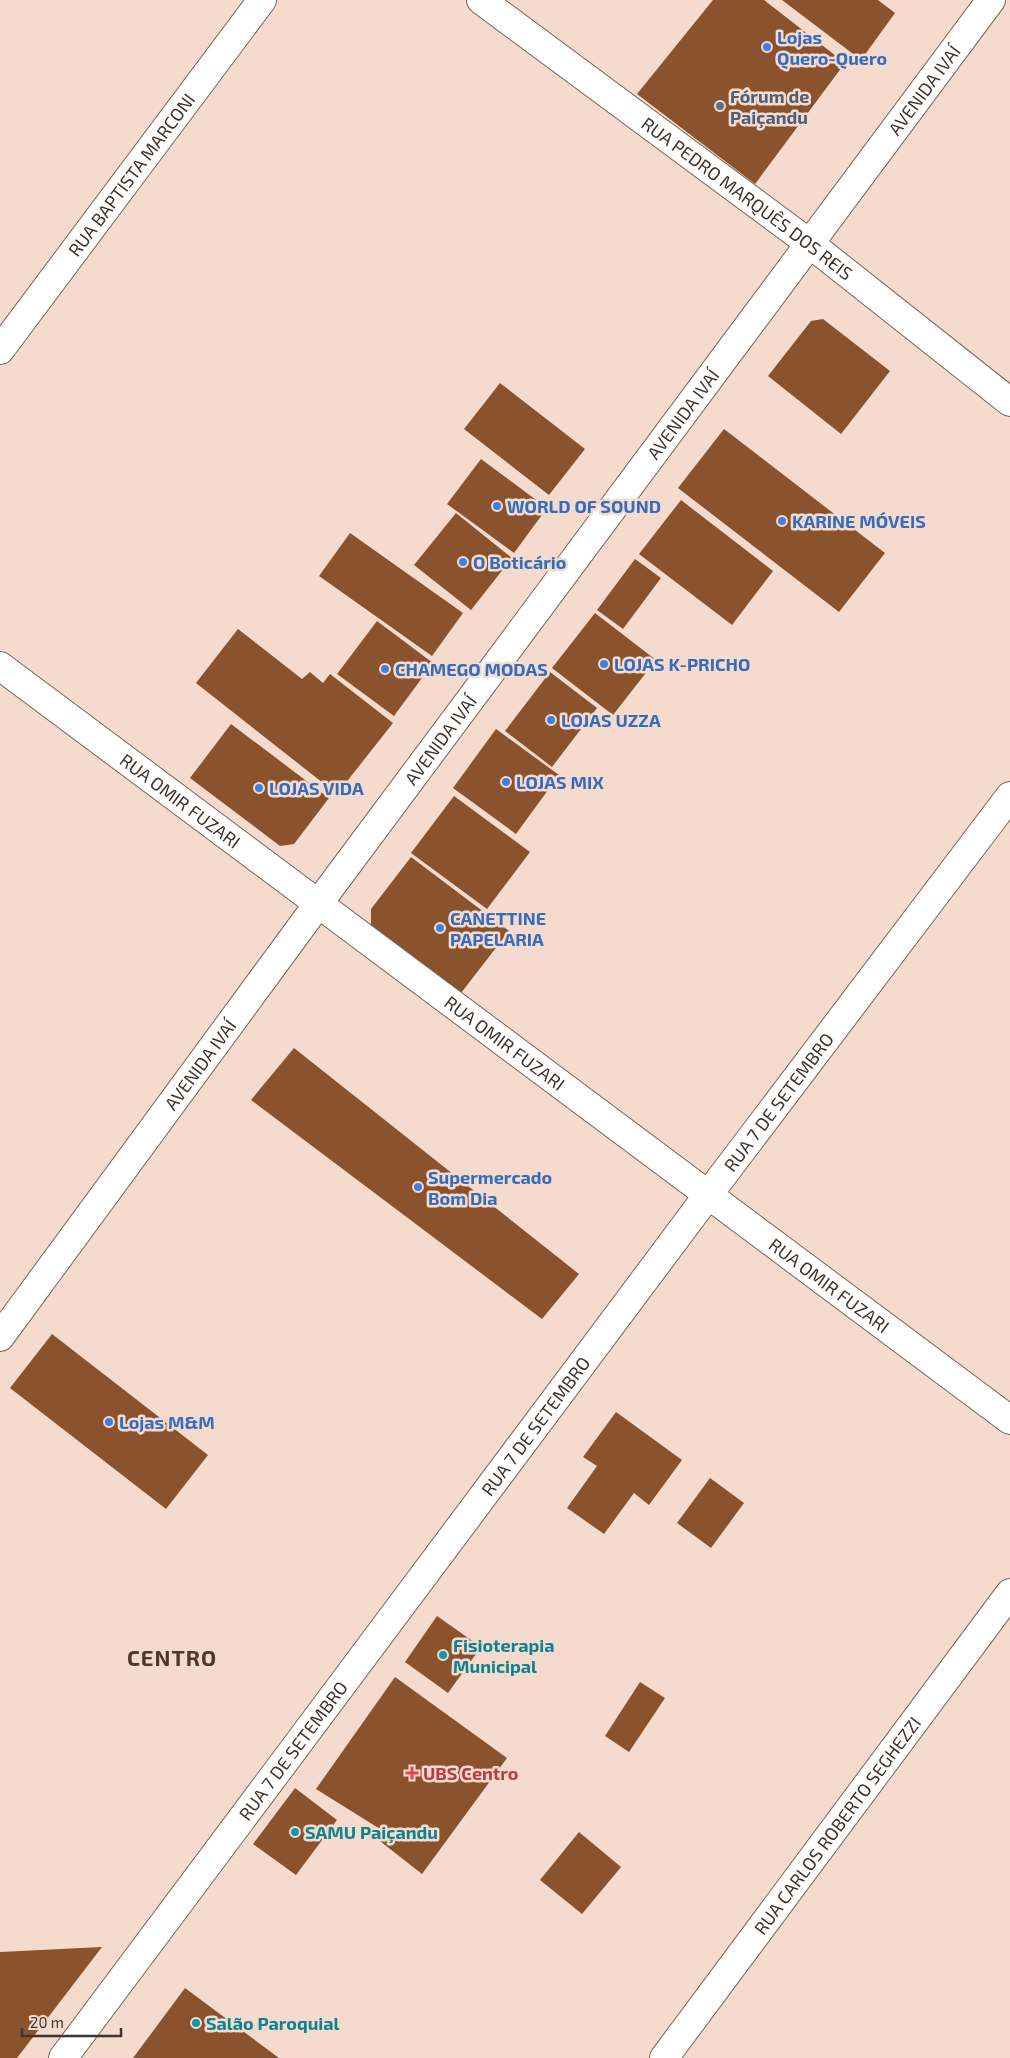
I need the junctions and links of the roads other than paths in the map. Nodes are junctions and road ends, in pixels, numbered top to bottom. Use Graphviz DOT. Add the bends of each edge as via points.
graph roads {
  1 [pos="262,0"];
  2 [pos="480,0"];
  3 [pos="991,0"];
  4 [pos="809,243"];
  5 [pos="0,350"];
  6 [pos="1010,402"];
  7 [pos="0,666"];
  8 [pos="1010,796"];
  9 [pos="318,904"];
  10 [pos="708,1195"];
  11 [pos="0,1337"];
  12 [pos="1010,1420"];
  13 [pos="1010,1594"];
  14 [pos="63,2058"];
  15 [pos="664,2058"];
  1 -- 5 [label="street, RUA BAPTISTA MARCONI"];
  2 -- 4 [label="street, RUA PEDRO MARQUÊS DOS REIS"];
  3 -- 4 [label="street, AVENIDA IVAÍ"];
  4 -- 6 [label="street, RUA PEDRO MARQUÊS DOS REIS"];
  4 -- 9 [label="street, AVENIDA IVAÍ"];
  7 -- 9 [label="street, RUA OMIR FUZARI"];
  8 -- 10 [label="street, RUA 7 DE SETEMBRO"];
  9 -- 10 [label="street, RUA OMIR FUZARI"];
  9 -- 11 [label="street, AVENIDA IVAÍ"];
  10 -- 12 [label="street, RUA OMIR FUZARI"];
  10 -- 14 [label="street, RUA 7 DE SETEMBRO"];
  13 -- 15 [label="street, RUA CARLOS ROBERTO SEGHEZZI"];
}
